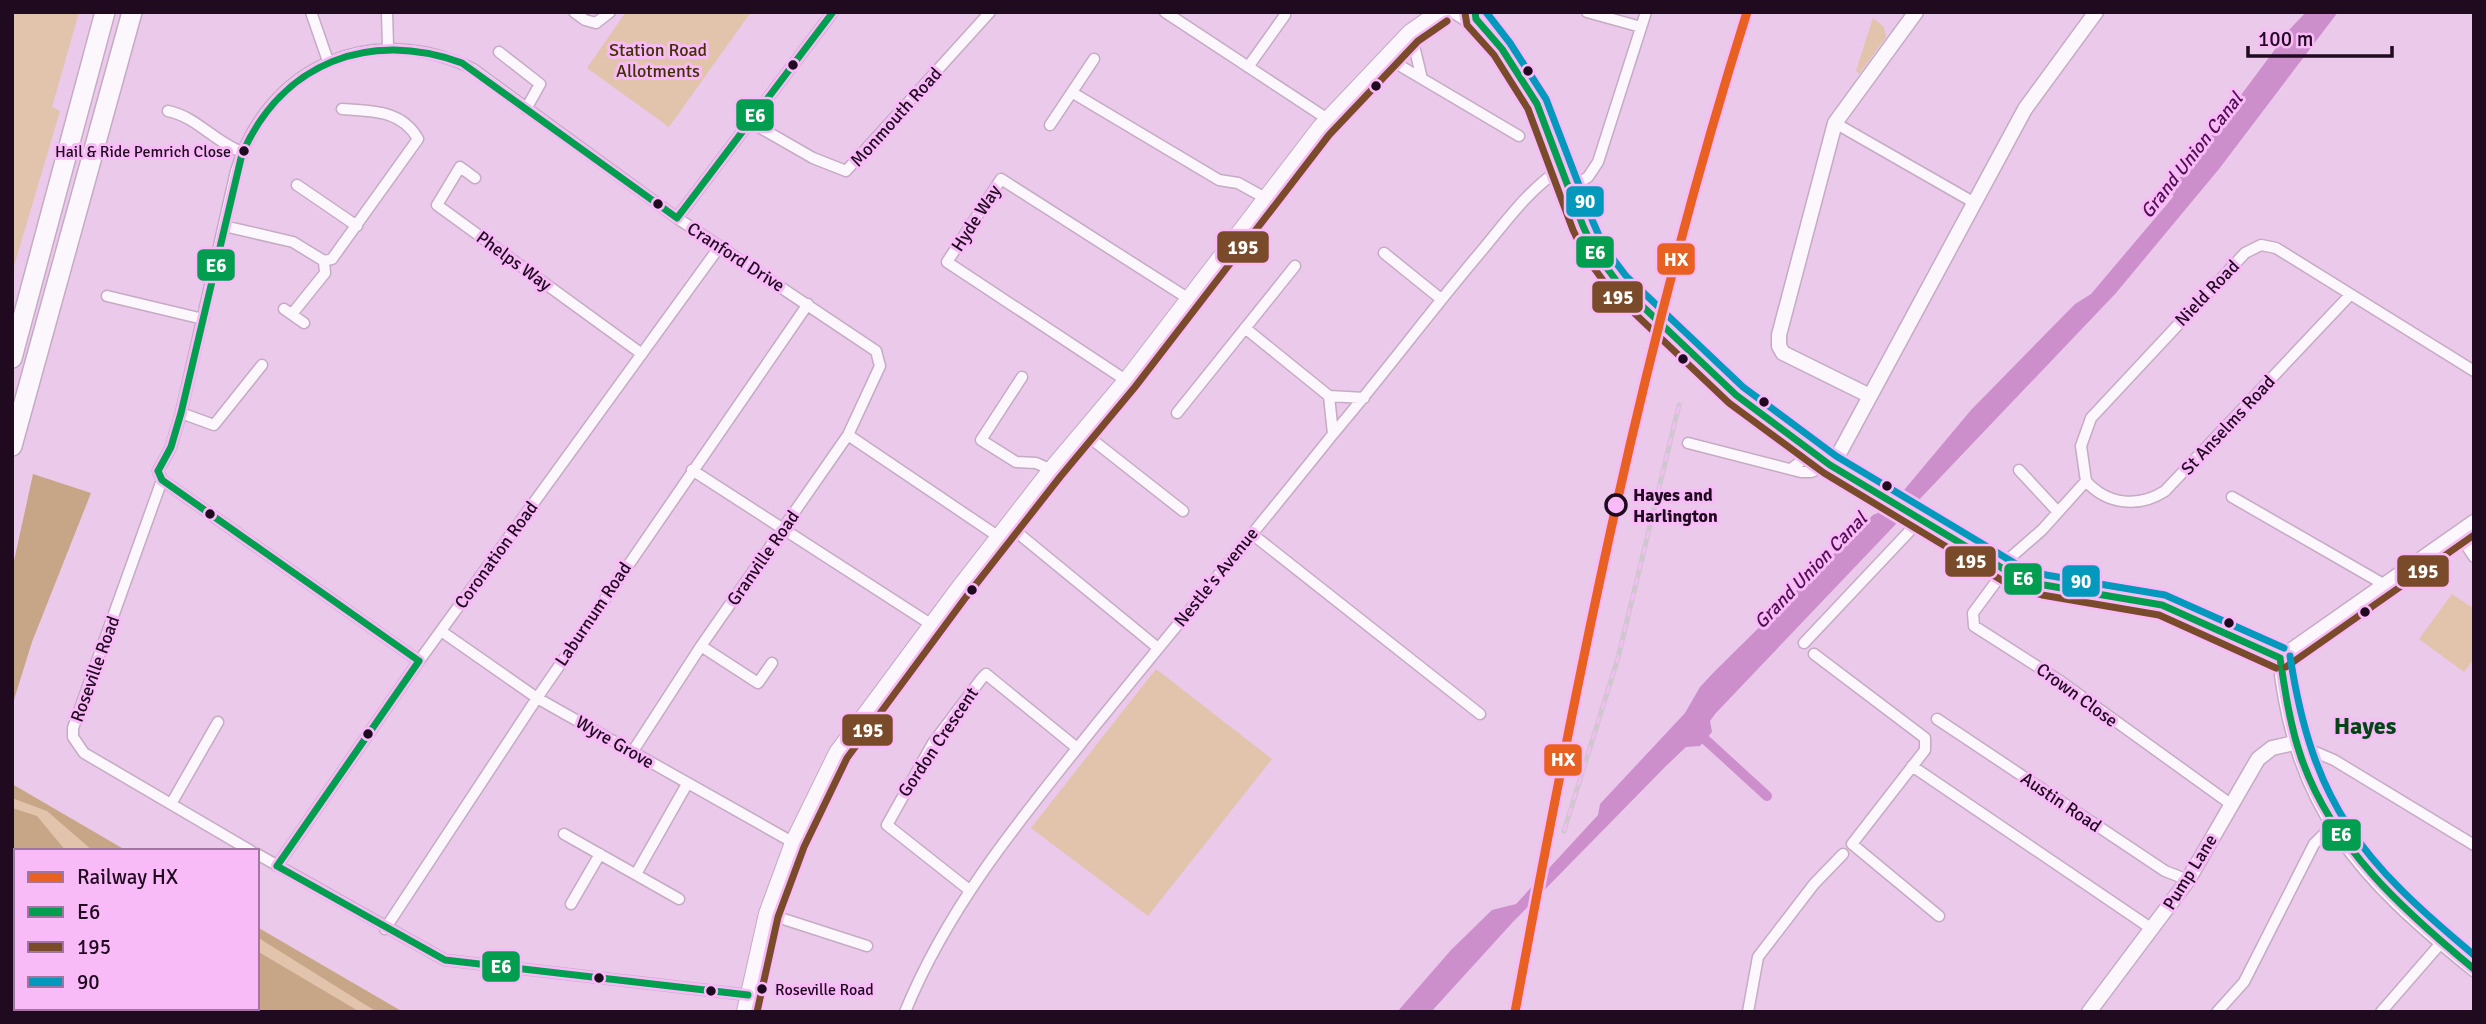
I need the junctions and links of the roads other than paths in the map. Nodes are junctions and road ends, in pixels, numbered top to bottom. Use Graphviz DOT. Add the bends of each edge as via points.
graph roads {
  1 [pos="105,12"];
  2 [pos="132,12"];
  3 [pos="312,12"];
  4 [pos="387,12"];
  5 [pos="575,12"];
  6 [pos="610,12"];
  7 [pos="833,12"];
  8 [pos="990,12"];
  9 [pos="1165,12"];
  10 [pos="1441,12"];
  11 [pos="1457,12"];
  12 [pos="1587,12"];
  13 [pos="1646,12"];
  14 [pos="1916,12"];
  15 [pos="2096,12"];
  16 [pos="1285,15"];
  17 [pos="1476,16"];
  18 [pos="1415,24"];
  19 [pos="1641,27"];
  20 [pos="388,47"];
  21 [pos="499,52"];
  22 [pos="1387,58"];
  23 [pos="1094,59"];
  24 [pos="328,61"];
  25 [pos="1248,67"];
  26 [pos="1422,75"];
  27 [pos="1073,93"];
  28 [pos="342,109"];
  29 [pos="526,109"];
  30 [pos="168,111"];
  31 [pos="1329,120"];
  32 [pos="750,122"];
  33 [pos="1835,124"];
  34 [pos="1050,125"];
  35 [pos="1519,136"];
  36 [pos="242,152"];
  37 [pos="1562,168"];
  38 [pos="475,178"];
  39 [pos="297,186"];
  40 [pos="1569,189"];
  41 [pos="1266,199"];
  42 [pos="1973,202"];
  43 [pos="677,218"];
  44 [pos="224,226"];
  45 [pos="357,226"];
  46 [pos="720,246"];
  47 [pos="1384,253"];
  48 [pos="324,261"];
  49 [pos="1295,266"];
  50 [pos="2350,295"];
  51 [pos="107,296"];
  52 [pos="1189,299"];
  53 [pos="1441,299"];
  54 [pos="807,304"];
  55 [pos="203,319"];
  56 [pos="304,323"];
  57 [pos="1245,328"];
  58 [pos="642,354"];
  59 [pos="12,358"];
  60 [pos="878,358"];
  61 [pos="262,365"];
  62 [pos="2474,371"];
  63 [pos="1022,377"];
  64 [pos="1127,381"];
  65 [pos="1868,395"];
  66 [pos="1329,396"];
  67 [pos="1364,398"];
  68 [pos="181,413"];
  69 [pos="1177,413"];
  70 [pos="1085,434"];
  71 [pos="1333,434"];
  72 [pos="848,435"];
  73 [pos="1688,443"];
  74 [pos="1802,444"];
  75 [pos="12,446"];
  76 [pos="1830,465"];
  77 [pos="1791,468"];
  78 [pos="692,470"];
  79 [pos="1052,470"];
  80 [pos="2019,470"];
  81 [pos="160,475"];
  82 [pos="2086,481"];
  83 [pos="2232,497"];
  84 [pos="2057,510"];
  85 [pos="1183,511"];
  86 [pos="1915,517"];
  87 [pos="2474,522"];
  88 [pos="784,528"];
  89 [pos="1004,531"];
  90 [pos="2458,533"];
  91 [pos="1252,534"];
  92 [pos="2474,557"];
  93 [pos="2003,570"];
  94 [pos="2385,585"];
  95 [pos="932,625"];
  96 [pos="441,631"];
  97 [pos="1804,643"];
  98 [pos="701,646"];
  99 [pos="1158,648"];
  100 [pos="1814,654"];
  101 [pos="2280,658"];
  102 [pos="419,661"];
  103 [pos="772,663"];
  104 [pos="758,683"];
  105 [pos="750,694"];
  106 [pos="537,698"];
  107 [pos="1480,714"];
  108 [pos="1937,719"];
  109 [pos="218,722"];
  110 [pos="2294,743"];
  111 [pos="1077,748"];
  112 [pos="633,751"];
  113 [pos="1912,766"];
  114 [pos="687,784"];
  115 [pos="171,804"];
  116 [pos="2232,805"];
  117 [pos="2333,825"];
  118 [pos="564,834"];
  119 [pos="794,844"];
  120 [pos="2474,845"];
  121 [pos="248,849"];
  122 [pos="600,854"];
  123 [pos="1843,854"];
  124 [pos="259,855"];
  125 [pos="276,866"];
  126 [pos="636,874"];
  127 [pos="2188,880"];
  128 [pos="968,890"];
  129 [pos="679,899"];
  130 [pos="571,904"];
  131 [pos="768,914"];
  132 [pos="1939,916"];
  133 [pos="385,929"];
  134 [pos="2152,929"];
  135 [pos="2441,943"];
  136 [pos="867,946"];
  137 [pos="2474,970"];
  138 [pos="747,1003"];
  139 [pos="905,1012"];
  140 [pos="1748,1012"];
  141 [pos="2089,1012"];
  142 [pos="2217,1012"];
  143 [pos="2381,1012"];
  1 -- 59 [label="highway"];
  2 -- 75 [label="highway"];
  3 -- 24 [label="street"];
  4 -- 20 [label="street"];
  5 -- 6 [label="street" via="596,23"];
  7 -- 32 [label="street"];
  8 -- 32 [label="street, Monmouth Road" via="846,171"];
  9 -- 25 [label="street"];
  10 -- 18 [label="main road"];
  11 -- 17 [label="street" via="1468,20"];
  12 -- 19 [label="street"];
  13 -- 19 [label="street"];
  14 -- 33 [label="street"];
  15 -- 42 [label="street" via="2025,109"];
  16 -- 25 [label="street"];
  17 -- 37 [label="street" via="1537,104"];
  18 -- 22 [label="main road"];
  18 -- 26 [label="street"];
  19 -- 40 [label="street" via="1598,162 1588,177"];
  20 -- 24 [label="street, Cranford Drive"];
  20 -- 29 [label="street, Cranford Drive" via="453,59"];
  21 -- 29 [label="street" via="538,80 540,89"];
  22 -- 26 [label="street"];
  22 -- 31 [label="main road"];
  23 -- 27 [label="street"];
  24 -- 36 [label="street, Cranford Drive" via="278,94 249,134"];
  25 -- 31 [label="street"];
  26 -- 35 [label="street"];
  27 -- 34 [label="street"];
  27 -- 41 [label="street" via="1219,180 1238,183"];
  28 -- 45 [label="street" via="385,112 398,118 418,139"];
  29 -- 43 [label="street, Cranford Drive"];
  30 -- 36 [label="street" via="187,115 223,145"];
  31 -- 41 [label="main road"];
  32 -- 43 [label="street"];
  33 -- 42 [label="street"];
  33 -- 65 [label="street" via="1779,346 1793,360"];
  36 -- 44 [label="street, Cranford Drive"];
  37 -- 40 [label="street"];
  37 -- 53 [label="street, Nestle's Avenue" via="1538,184"];
  38 -- 58 [label="street, Phelps Way" via="460,167 437,205"];
  39 -- 45 [label="street"];
  40 -- 74 [label="street" via="1606,270 1731,390"];
  41 -- 52 [label="main road"];
  42 -- 65 [label="street"];
  43 -- 46 [label="street, Cranford Drive"];
  44 -- 48 [label="street" via="293,242"];
  44 -- 55 [label="street, Cranford Drive"];
  45 -- 48 [label="street" via="332,259"];
  46 -- 54 [label="street, Cranford Drive"];
  46 -- 58 [label="street, Coronation Road"];
  47 -- 53 [label="street"];
  48 -- 56 [label="street" via="325,273 288,311"];
  49 -- 57 [label="street"];
  50 -- 62 [label="street, Nield Road"];
  50 -- 82 [label="street, St Anselms Road" via="2165,491 2145,501 2122,502"];
  50 -- 82 [label="street, Nield Road" via="2276,248 2261,245 2249,250 2091,418 2081,446"];
  51 -- 55 [label="street"];
  52 -- 64 [label="main road"];
  52 -- 64 [label="street, Hyde Way" via="1001,179 947,262"];
  53 -- 67 [label="street, Nestle's Avenue"];
  54 -- 60 [label="street, Cranford Drive" via="872,346"];
  54 -- 78 [label="street, Laburnum Road"];
  55 -- 68 [label="street, Cranford Drive"];
  57 -- 66 [label="street"];
  57 -- 69 [label="street"];
  58 -- 96 [label="street, Coronation Road"];
  60 -- 72 [label="street, Granville Road" via="880,366"];
  61 -- 68 [label="street" via="214,425"];
  63 -- 79 [label="street" via="981,440 1016,462"];
  64 -- 70 [label="main road"];
  65 -- 76 [label="street"];
  66 -- 67 [label="street"];
  66 -- 71 [label="street"];
  67 -- 71 [label="street, Nestle's Avenue"];
  68 -- 81 [label="street, Cranford Drive"];
  70 -- 79 [label="main road"];
  70 -- 85 [label="street"];
  71 -- 91 [label="street, Nestle's Avenue"];
  72 -- 88 [label="street, Granville Road"];
  72 -- 89 [label="street"];
  73 -- 77 [label="street"];
  74 -- 76 [label="street"];
  74 -- 77 [label="street" via="1805,458"];
  76 -- 77 [label="street" via="1811,472"];
  76 -- 86 [label="street"];
  78 -- 88 [label="street"];
  78 -- 106 [label="street, Laburnum Road"];
  79 -- 89 [label="main road"];
  80 -- 84 [label="street"];
  81 -- 102 [label="street"];
  81 -- 115 [label="street, Roseville Road" via="73,737 84,753"];
  82 -- 84 [label="street"];
  83 -- 94 [label="street"];
  84 -- 93 [label="street"];
  86 -- 93 [label="street"];
  86 -- 97 [label="street"];
  87 -- 90 [label="street"];
  88 -- 95 [label="street"];
  88 -- 98 [label="street, Granville Road"];
  89 -- 95 [label="main road"];
  89 -- 99 [label="street"];
  90 -- 92 [label="street"];
  90 -- 94 [label="street"];
  91 -- 99 [label="street, Nestle's Avenue"];
  91 -- 107 [label="street"];
  93 -- 101 [label="street" via="2044,585 2162,605"];
  93 -- 116 [label="street, Crown Close" via="1973,613 1974,626"];
  94 -- 101 [label="street"];
  95 -- 119 [label="main road" via="838,753"];
  96 -- 102 [label="street, Coronation Road"];
  96 -- 106 [label="street, Wyre Grove"];
  98 -- 104 [label="street"];
  98 -- 112 [label="street, Granville Road"];
  99 -- 111 [label="street, Nestle's Avenue"];
  100 -- 113 [label="street" via="1923,735 1925,750"];
  101 -- 110 [label="street"];
  102 -- 125 [label="street, Coronation Road"];
  103 -- 104 [label="street"];
  104 -- 105 [label="street"];
  106 -- 112 [label="street, Wyre Grove"];
  106 -- 133 [label="street, Laburnum Road"];
  108 -- 127 [label="street, Austin Road" via="2165,871"];
  109 -- 115 [label="street"];
  110 -- 116 [label="street, Pump Lane" via="2272,748 2258,759"];
  110 -- 117 [label="street"];
  110 -- 120 [label="street" via="2354,771"];
  111 -- 128 [label="street, Nestle's Avenue"];
  111 -- 128 [label="street, Gordon Crescent" via="986,674 982,678 933,743 887,825"];
  112 -- 114 [label="street, Wyre Grove"];
  113 -- 132 [label="street" via="1853,846"];
  113 -- 134 [label="street"];
  114 -- 119 [label="street, Wyre Grove"];
  114 -- 126 [label="street"];
  115 -- 121 [label="street, Roseville Road"];
  116 -- 127 [label="street, Pump Lane"];
  117 -- 135 [label="street" via="2379,887"];
  117 -- 142 [label="street" via="2316,839 2244,982"];
  118 -- 122 [label="street"];
  119 -- 131 [label="main road"];
  122 -- 126 [label="street"];
  122 -- 130 [label="street"];
  123 -- 140 [label="street" via="1758,957"];
  124 -- 125 [label="street"];
  125 -- 133 [label="street"];
  126 -- 129 [label="street"];
  127 -- 134 [label="street, Pump Lane"];
  128 -- 139 [label="street, Nestle's Avenue"];
  131 -- 136 [label="street"];
  131 -- 138 [label="main road"];
  133 -- 138 [label="street" via="445,960"];
  134 -- 141 [label="street, Pump Lane"];
  135 -- 137 [label="street"];
  135 -- 143 [label="street"];
}
